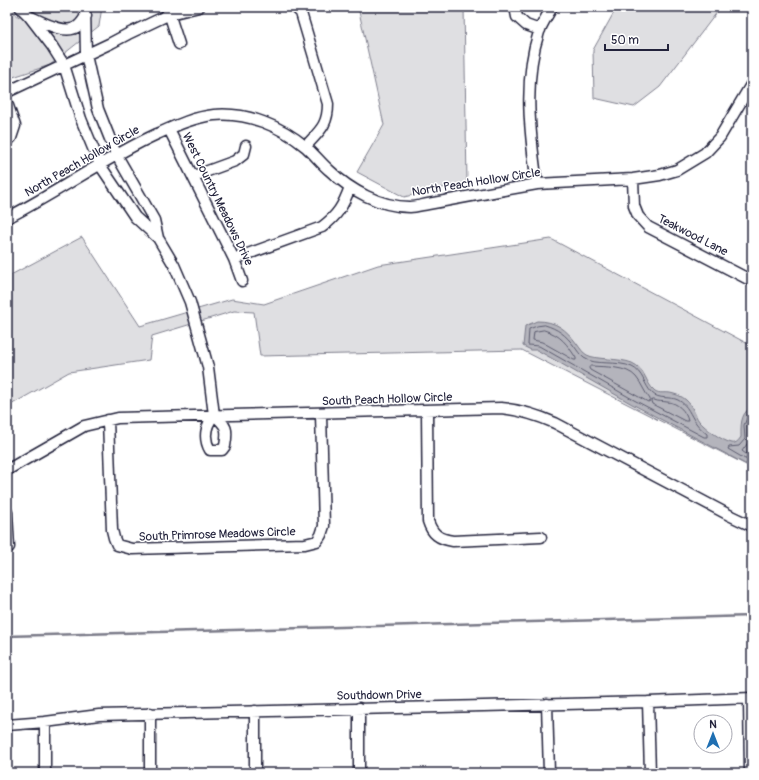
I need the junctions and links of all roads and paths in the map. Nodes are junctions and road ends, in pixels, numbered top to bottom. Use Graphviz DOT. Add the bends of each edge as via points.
graph roads {
  1 [pos="20,7"];
  2 [pos="199,7"];
  3 [pos="515,7"];
  4 [pos="552,7"];
  5 [pos="298,10"];
  6 [pos="169,11"];
  7 [pos="86,12"];
  8 [pos="29,16"];
  9 [pos="540,30"];
  10 [pos="179,44"];
  11 [pos="86,55"];
  12 [pos="64,65"];
  13 [pos="750,89"];
  14 [pos="7,92"];
  15 [pos="7,103"];
  16 [pos="169,128"];
  17 [pos="7,140"];
  18 [pos="246,146"];
  19 [pos="306,146"];
  20 [pos="116,154"];
  21 [pos="100,165"];
  22 [pos="194,176"];
  23 [pos="633,179"];
  24 [pos="537,184"];
  25 [pos="350,187"];
  26 [pos="7,218"];
  27 [pos="158,238"];
  28 [pos="234,259"];
  29 [pos="752,280"];
  30 [pos="242,281"];
  31 [pos="427,410"];
  32 [pos="320,414"];
  33 [pos="214,415"];
  34 [pos="108,420"];
  35 [pos="7,470"];
  36 [pos="7,512"];
  37 [pos="752,526"];
  38 [pos="540,537"];
  39 [pos="9,547"];
  40 [pos="750,698"];
  41 [pos="648,702"];
  42 [pos="547,704"];
  43 [pos="359,708"];
  44 [pos="255,711"];
  45 [pos="150,713"];
  46 [pos="45,722"];
  47 [pos="7,725"];
  48 [pos="45,773"];
  49 [pos="150,773"];
  50 [pos="255,773"];
  51 [pos="359,773"];
  52 [pos="549,773"];
  53 [pos="650,773"];
  54 [pos="750,773"];
  1 -- 8 [label="street"];
  2 -- 6 [label="street"];
  3 -- 9 [label="street" via="517,17 526,25"];
  4 -- 9 [label="street"];
  5 -- 19 [label="street" via="328,104 328,116 322,128"];
  6 -- 10 [label="street"];
  6 -- 11 [label="street"];
  7 -- 8 [label="street" via="78,27 68,30 48,25"];
  7 -- 11 [label="street"];
  8 -- 12 [label="street"];
  9 -- 24 [label="street" via="532,63 530,100"];
  11 -- 12 [label="street"];
  11 -- 20 [label="street" via="98,109"];
  12 -- 14 [label="street"];
  12 -- 21 [label="street" via="81,119"];
  13 -- 23 [label="street, North Peach Hollow Circle" via="720,137 705,153 677,170"];
  15 -- 17 [label="street" via="15,126 11,138"];
  16 -- 19 [label="street, North Peach Hollow Circle" via="196,118 215,115 235,116 271,124"];
  16 -- 20 [label="street, North Peach Hollow Circle"];
  16 -- 22 [label="street, West Country Meadows Drive"];
  18 -- 22 [label="street" via="244,154 235,161"];
  19 -- 25 [label="street, North Peach Hollow Circle"];
  20 -- 21 [label="street, North Peach Hollow Circle"];
  20 -- 27 [label="street" via="154,220"];
  21 -- 26 [label="street, North Peach Hollow Circle"];
  21 -- 27 [label="street" via="135,217"];
  22 -- 28 [label="street, West Country Meadows Drive"];
  23 -- 24 [label="street, North Peach Hollow Circle"];
  23 -- 29 [label="street, Teakwood Lane" via="634,206 638,216 648,227"];
  24 -- 25 [label="street, North Peach Hollow Circle" via="411,207 396,206 372,199"];
  25 -- 28 [label="street" via="333,219 322,227"];
  27 -- 33 [label="street" via="174,265 190,302 208,367"];
  28 -- 30 [label="street, West Country Meadows Drive"];
  31 -- 32 [label="street, South Peach Hollow Circle"];
  31 -- 37 [label="street, South Peach Hollow Circle" via="501,408 542,417"];
  31 -- 38 [label="street" via="428,521 431,529 444,540 452,541"];
  32 -- 33 [label="street, South Peach Hollow Circle"];
  32 -- 34 [label="street, South Primrose Meadows Circle" via="324,526 317,541 304,544 132,549 117,545 112,530"];
  33 -- 34 [label="street, South Peach Hollow Circle"];
  34 -- 35 [label="street, South Peach Hollow Circle" via="84,426"];
  36 -- 39 [label="street"];
  40 -- 41 [label="street, Southdown Drive"];
  40 -- 54 [label="street"];
  41 -- 42 [label="street, Southdown Drive"];
  41 -- 53 [label="street"];
  42 -- 43 [label="street, Southdown Drive"];
  42 -- 52 [label="street"];
  43 -- 44 [label="street, Southdown Drive"];
  43 -- 51 [label="street"];
  44 -- 45 [label="street, Southdown Drive"];
  44 -- 50 [label="street"];
  45 -- 46 [label="street, Southdown Drive" via="99,715"];
  45 -- 49 [label="street"];
  46 -- 47 [label="street, Southdown Drive"];
  46 -- 48 [label="street"];
}
